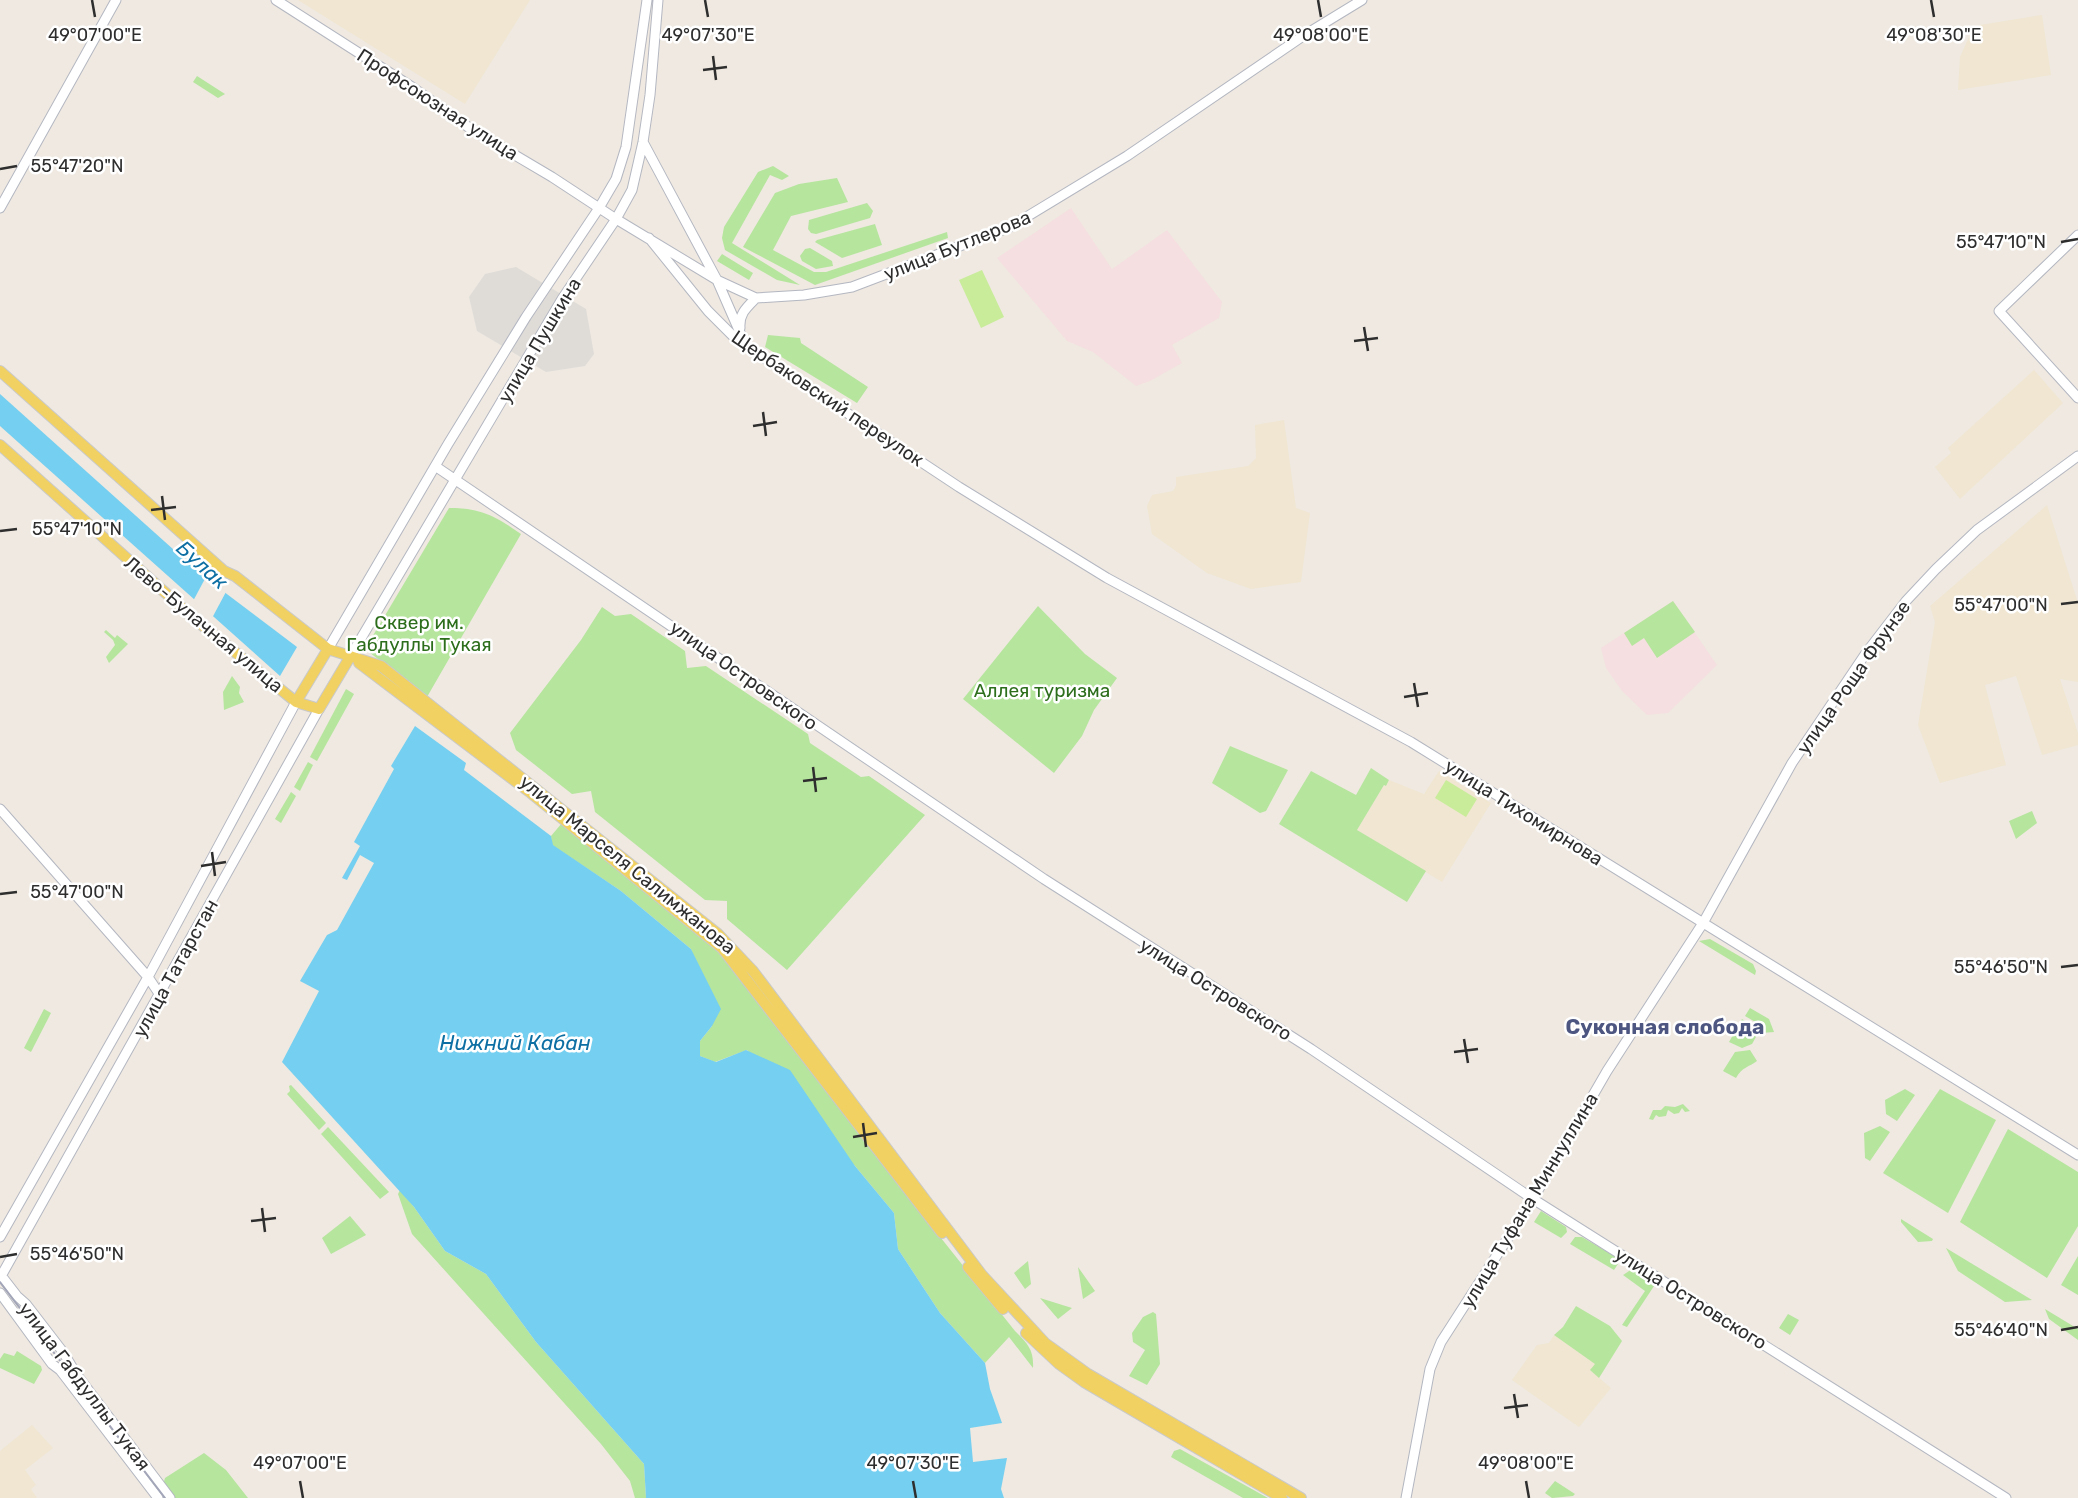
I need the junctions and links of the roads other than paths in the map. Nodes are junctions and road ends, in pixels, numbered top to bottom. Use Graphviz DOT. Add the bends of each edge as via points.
graph roads {
  1 [pos="116,0"];
  2 [pos="276,0"];
  3 [pos="647,0"];
  4 [pos="658,0"];
  5 [pos="1362,0"];
  6 [pos="643,142"];
  7 [pos="0,208"];
  8 [pos="599,208"];
  9 [pos="615,219"];
  10 [pos="2078,235"];
  11 [pos="649,238"];
  12 [pos="717,280"];
  13 [pos="757,298"];
  14 [pos="741,337"];
  15 [pos="747,347"];
  16 [pos="0,371"];
  17 [pos="2078,398"];
  18 [pos="0,445"];
  19 [pos="2078,456"];
  20 [pos="435,466"];
  21 [pos="455,479"];
  22 [pos="959,487"];
  23 [pos="328,649"];
  24 [pos="350,657"];
  25 [pos="296,702"];
  26 [pos="319,709"];
  27 [pos="0,809"];
  28 [pos="1703,923"];
  29 [pos="148,977"];
  30 [pos="160,995"];
  31 [pos="2078,1155"];
  32 [pos="1533,1199"];
  33 [pos="0,1237"];
  34 [pos="1,1276"];
  35 [pos="0,1293"];
  36 [pos="158,1498"];
  37 [pos="170,1498"];
  38 [pos="1282,1498"];
  39 [pos="1301,1498"];
  40 [pos="1406,1498"];
  41 [pos="2006,1498"];
  1 -- 7 [label="main road"];
  2 -- 8 [label="main road, Профсоюзная улица"];
  3 -- 8 [label="main road, улица Пушкина" via="626,147 616,179"];
  4 -- 6 [label="main road, улица Пушкина"];
  5 -- 13 [label="main road, улица Бутлерова" via="1010,228 852,287"];
  6 -- 9 [label="main road, улица Пушкина" via="632,190"];
  6 -- 12 [label="main road"];
  8 -- 9 [label="main road, улица Бутлерова"];
  8 -- 20 [label="main road, улица Пушкина"];
  9 -- 11 [label="main road, улица Бутлерова"];
  9 -- 21 [label="main road, улица Пушкина"];
  10 -- 17 [label="main road" via="1999,311"];
  11 -- 12 [label="main road, улица Бутлерова"];
  11 -- 15 [label="main road, Щербаковский переулок" via="708,311"];
  12 -- 13 [label="main road, улица Бутлерова"];
  12 -- 14 [label="main road"];
  13 -- 14 [label="main road" via="740,318"];
  14 -- 15 [label="main road"];
  15 -- 22 [label="main road, Щербаковский переулок"];
  16 -- 23 [label="main road" via="224,572"];
  18 -- 25 [label="main road, Лево-Булачная улица" via="197,621"];
  19 -- 28 [label="main road, улица Роща Фрунзе" via="1977,530 1906,601 1792,763"];
  20 -- 21 [label="main road, улица Островского"];
  20 -- 23 [label="main road, улица Пушкина"];
  21 -- 24 [label="main road, улица Пушкина"];
  21 -- 32 [label="main road, улица Островского" via="1052,885 1311,1049"];
  22 -- 28 [label="main road, улица Тихомирнова" via="1107,578 1411,741"];
  23 -- 24 [label="main road"];
  23 -- 25 [label="main road, улица Татарстан"];
  24 -- 26 [label="main road, улица Татарстан"];
  24 -- 38 [label="main road" via="531,793 722,948 985,1290 1044,1351 1084,1382"];
  24 -- 39 [label="main road, улица Марселя Салимжанова" via="381,666 738,952 982,1275 1045,1343 1088,1374"];
  25 -- 26 [label="main road, Лево-Булачная улица"];
  25 -- 29 [label="main road, улица Татарстан"];
  26 -- 30 [label="main road, улица Татарстан"];
  27 -- 29 [label="main road"];
  28 -- 31 [label="main road, улица Тихомирнова"];
  28 -- 32 [label="main road, улица Туфана Миннуллина" via="1607,1071"];
  29 -- 30 [label="main road"];
  29 -- 33 [label="main road, улица Татарстан"];
  30 -- 34 [label="main road, улица Татарстан"];
  32 -- 40 [label="main road, улица Туфана Миннуллина" via="1435,1354"];
  32 -- 41 [label="main road, улица Островского"];
  34 -- 37 [label="main road, улица Габдуллы Тукая"];
  35 -- 36 [label="main road, улица Габдуллы Тукая"];
}
